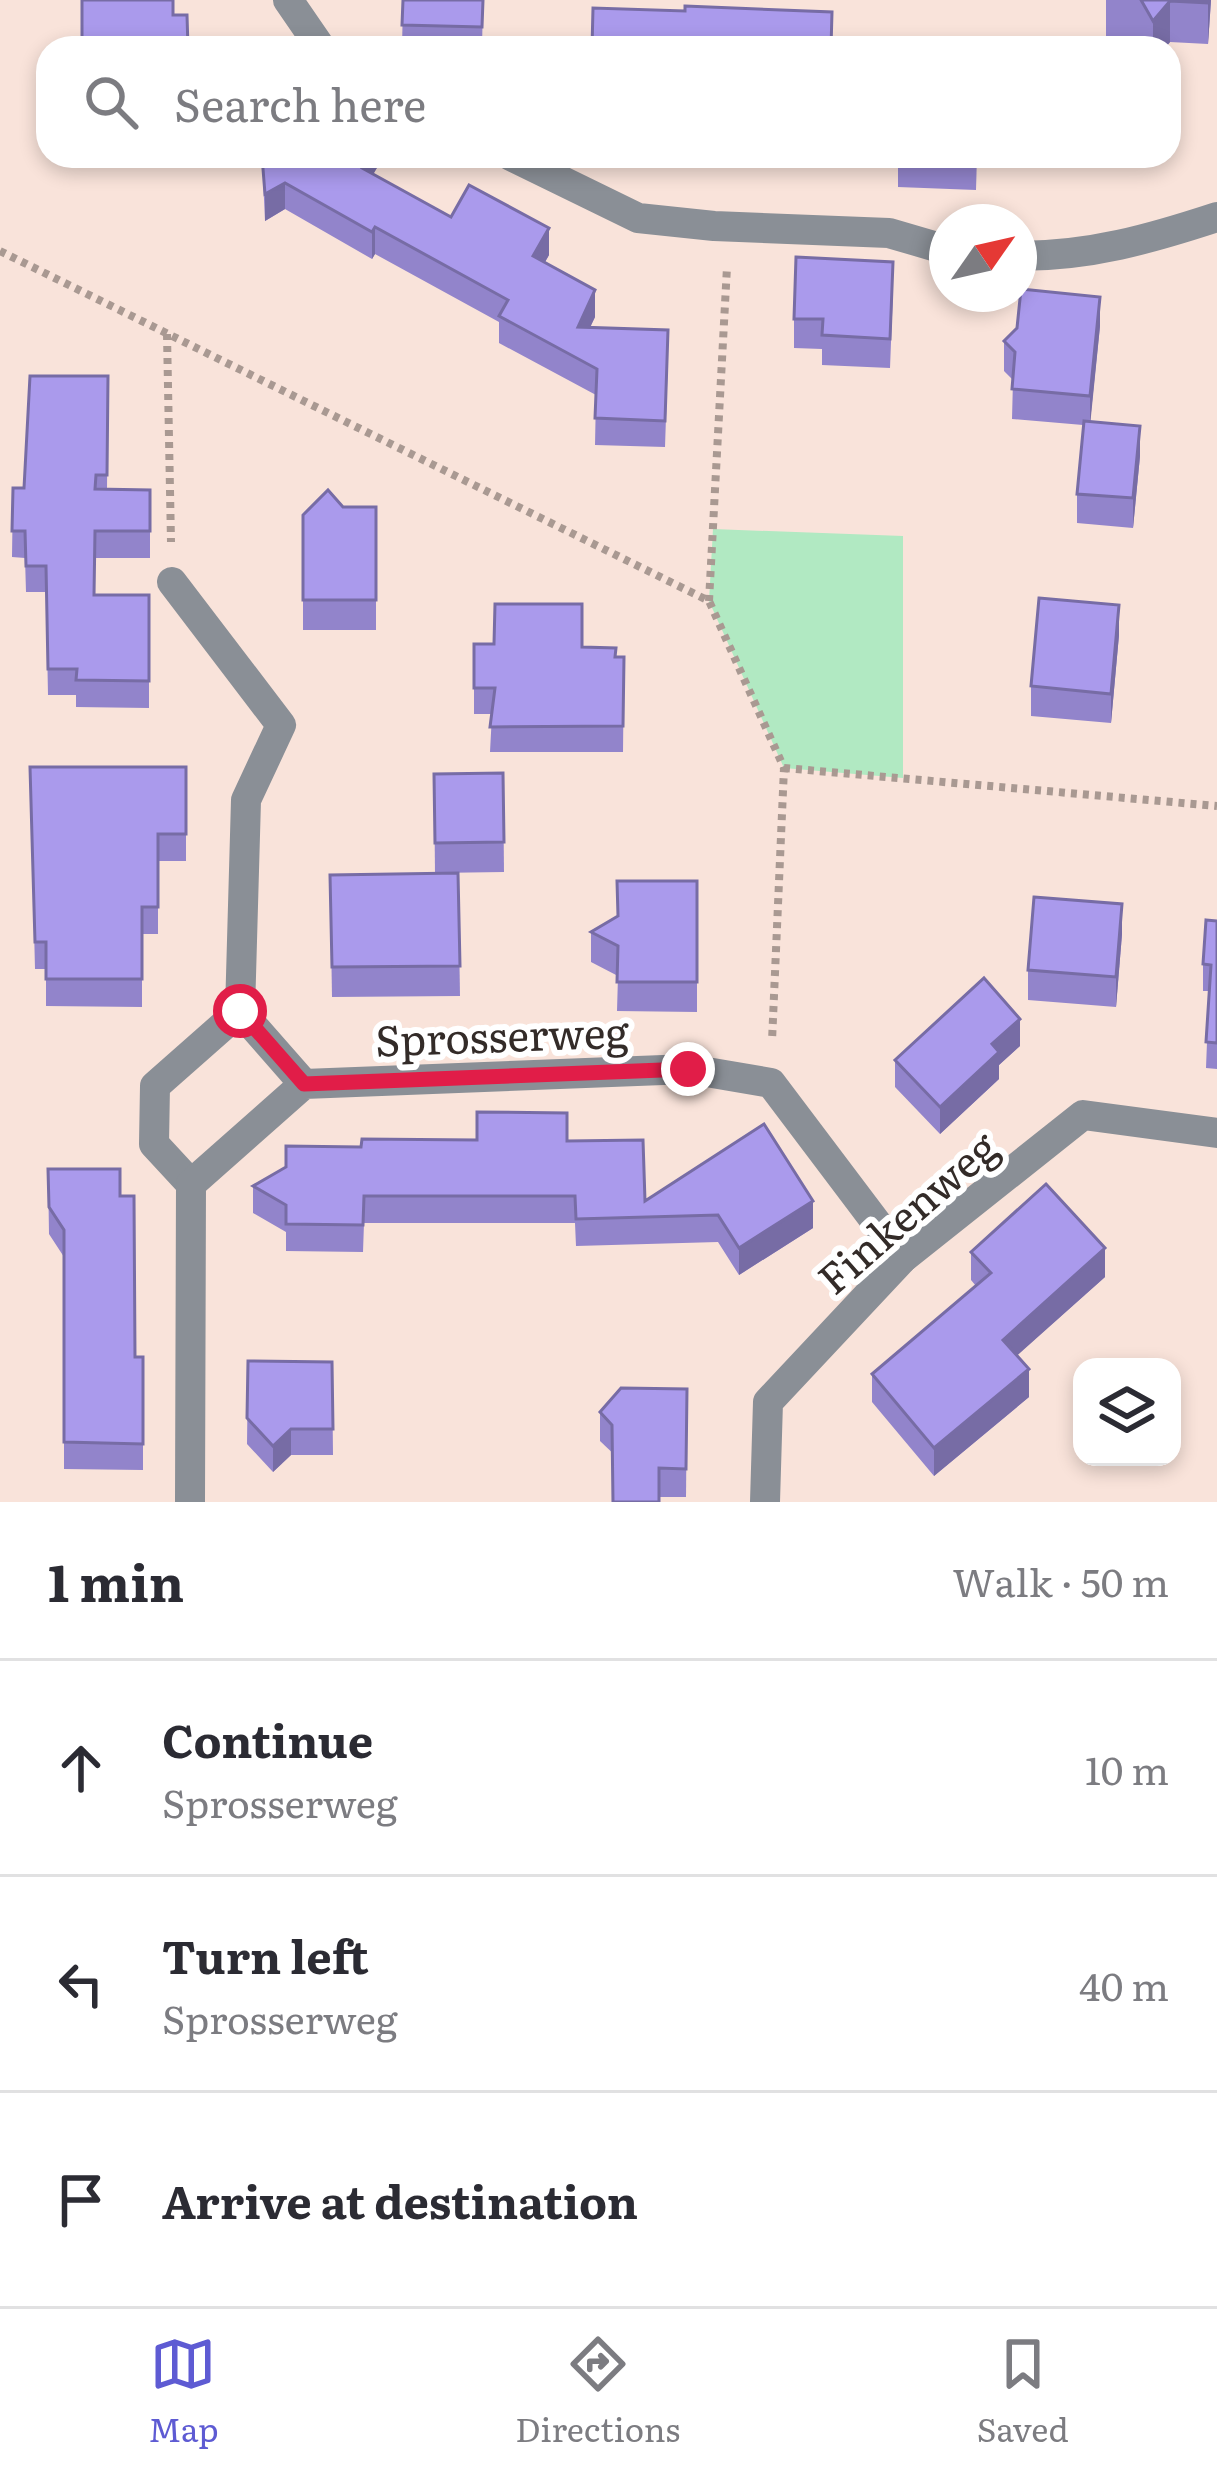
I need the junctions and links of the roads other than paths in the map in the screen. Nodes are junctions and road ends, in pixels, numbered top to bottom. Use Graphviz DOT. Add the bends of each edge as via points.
graph roads {
  1 [pos="287,0"];
  2 [pos="312,36"];
  3 [pos="536,168"];
  4 [pos="1217,218"];
  5 [pos="929,245"];
  6 [pos="1037,256"];
  7 [pos="172,583"];
  8 [pos="240,1011"];
  9 [pos="304,1084"];
  10 [pos="1217,1132"];
  11 [pos="191,1184"];
  12 [pos="903,1258"];
  13 [pos="190,1502"];
  14 [pos="765,1502"];
  1 -- 2 [label="street"];
  3 -- 5 [label="street" via="638,218 889,233"];
  4 -- 6 [label="street" via="1074,256"];
  7 -- 8 [label="street" via="281,725 246,800"];
  8 -- 9 [label="street"];
  8 -- 11 [label="street" via="154,1086 154,1144"];
  9 -- 11 [label="street"];
  9 -- 12 [label="street, Sprosserweg" via="688,1069 771,1083"];
  10 -- 12 [label="street, Finkenweg" via="1083,1115"];
  11 -- 13 [label="street"];
  12 -- 14 [label="street, Finkenweg" via="768,1402"];
}
